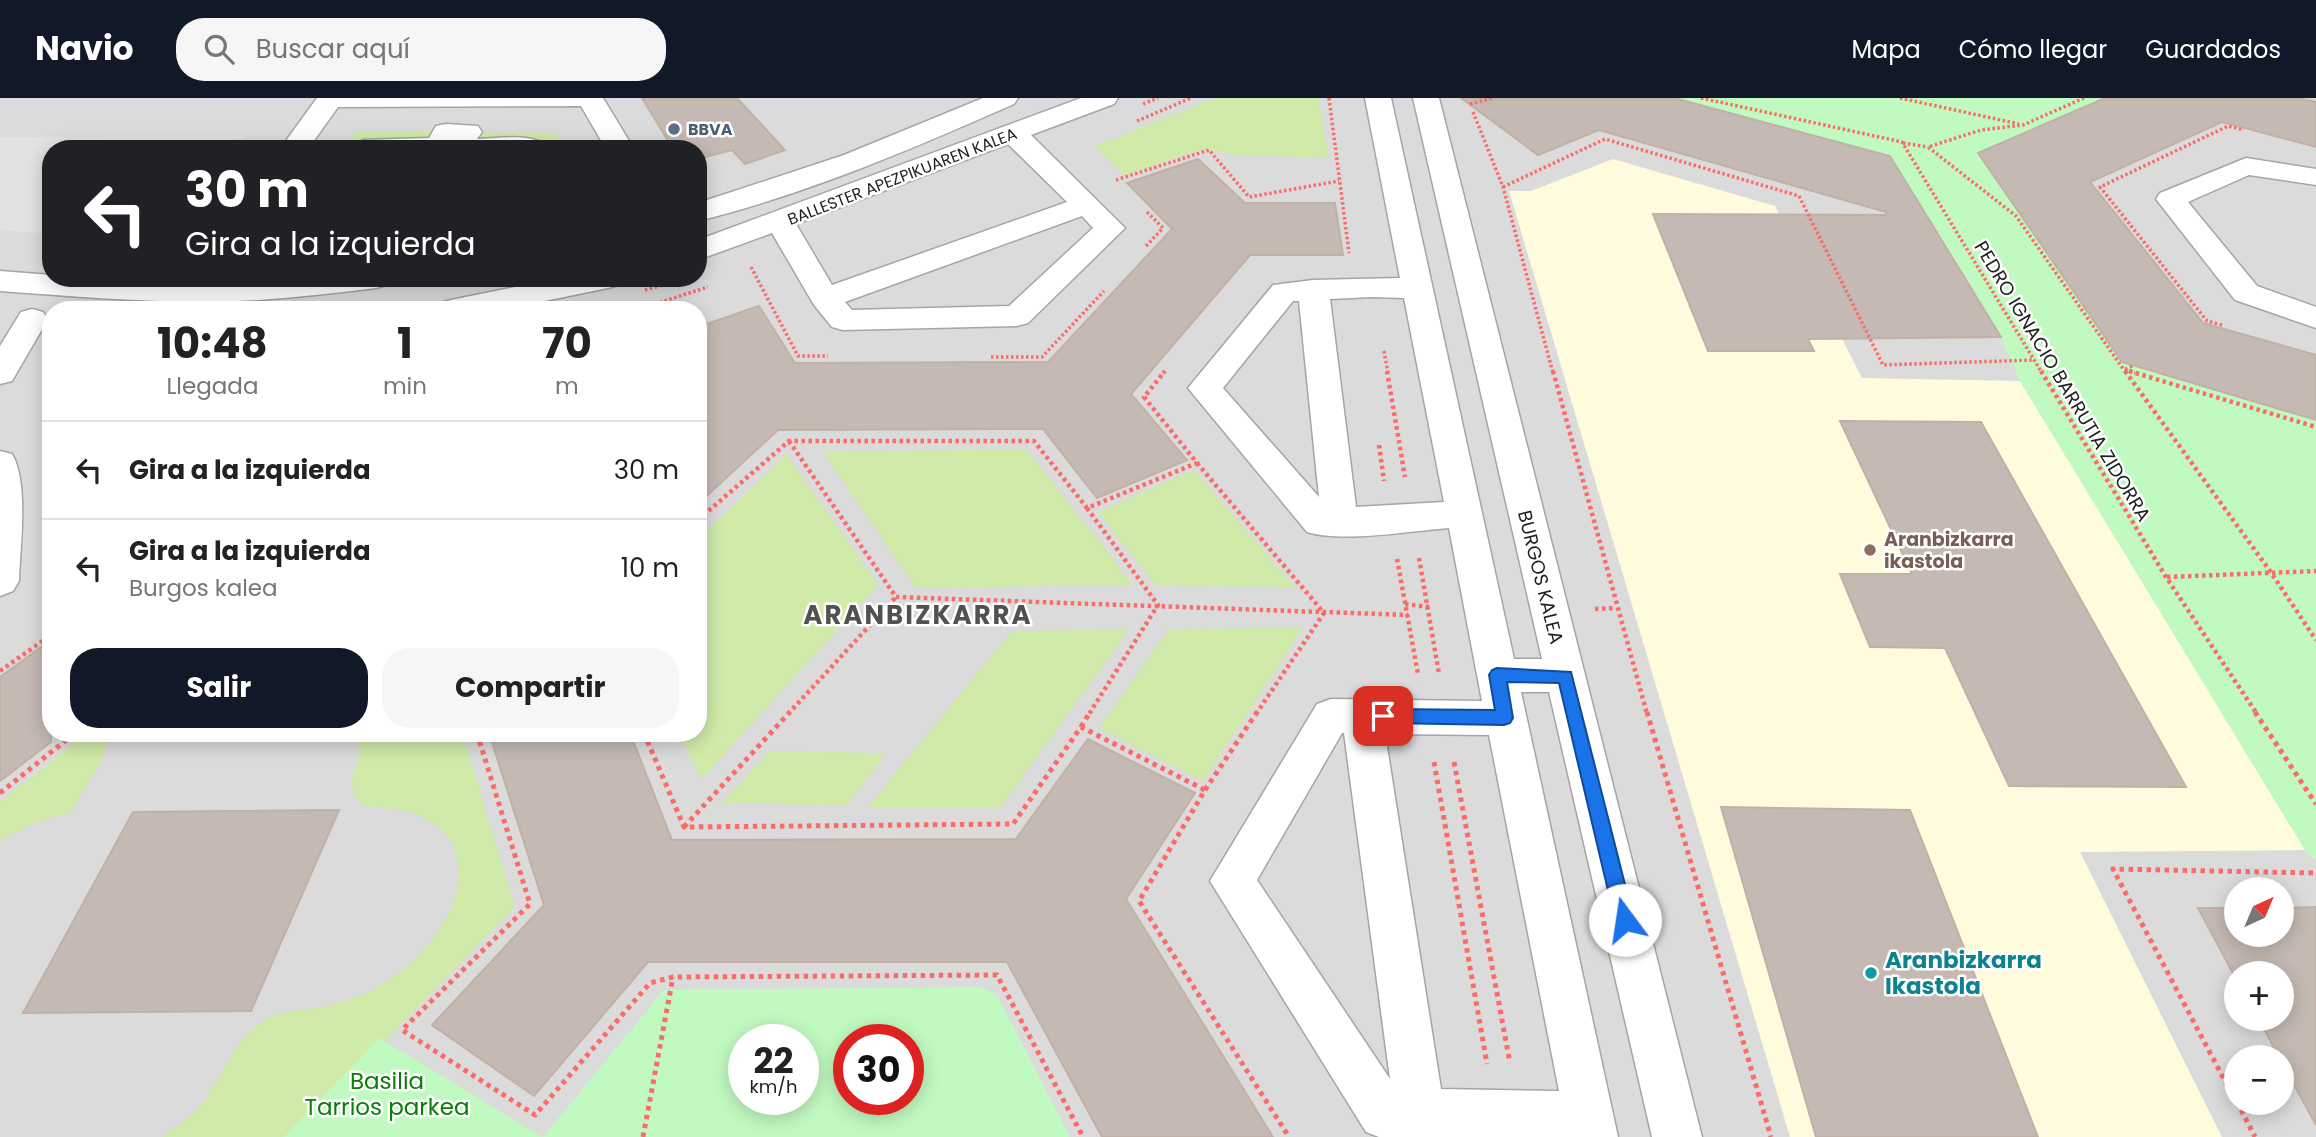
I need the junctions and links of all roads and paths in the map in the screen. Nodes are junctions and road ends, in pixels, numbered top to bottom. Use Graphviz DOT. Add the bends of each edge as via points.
graph roads {
  1 [pos="1004,98"];
  2 [pos="1105,98"];
  3 [pos="1329,98"];
  4 [pos="1378,98"];
  5 [pos="1426,98"];
  6 [pos="1493,98"];
  7 [pos="1701,98"];
  8 [pos="1900,98"];
  9 [pos="2084,98"];
  10 [pos="330,99"];
  11 [pos="1470,101"];
  12 [pos="2023,125"];
  13 [pos="1014,134"];
  14 [pos="300,140"];
  15 [pos="442,140"];
  16 [pos="462,140"];
  17 [pos="615,140"];
  18 [pos="1902,142"];
  19 [pos="1928,147"];
  20 [pos="2316,177"];
  21 [pos="1116,180"];
  22 [pos="1339,181"];
  23 [pos="1503,187"];
  24 [pos="1086,205"];
  25 [pos="707,209"];
  26 [pos="780,222"];
  27 [pos="707,248"];
  28 [pos="0,281"];
  29 [pos="42,284"];
  30 [pos="72,287"];
  31 [pos="161,287"];
  32 [pos="237,287"];
  33 [pos="296,287"];
  34 [pos="594,287"];
  35 [pos="1363,287"];
  36 [pos="1418,289"];
  37 [pos="1313,290"];
  38 [pos="825,298"];
  39 [pos="575,299"];
  40 [pos="552,301"];
  41 [pos="0,317"];
  42 [pos="2316,318"];
  43 [pos="41,320"];
  44 [pos="2034,360"];
  45 [pos="1170,366"];
  46 [pos="2132,366"];
  47 [pos="2124,370"];
  48 [pos="0,373"];
  49 [pos="2316,427"];
  50 [pos="1377,437"];
  51 [pos="789,441"];
  52 [pos="0,463"];
  53 [pos="1196,463"];
  54 [pos="1,503"];
  55 [pos="1087,508"];
  56 [pos="707,512"];
  57 [pos="1463,514"];
  58 [pos="1401,518"];
  59 [pos="1340,522"];
  60 [pos="2270,571"];
  61 [pos="2316,571"];
  62 [pos="2166,577"];
  63 [pos="0,581"];
  64 [pos="896,597"];
  65 [pos="1158,604"];
  66 [pos="1324,613"];
  67 [pos="1408,615"];
  68 [pos="2316,640"];
  69 [pos="42,641"];
  70 [pos="0,671"];
  71 [pos="1565,676"];
  72 [pos="1501,696"];
  73 [pos="1436,715"];
  74 [pos="1362,716"];
  75 [pos="1081,727"];
  76 [pos="64,742"];
  77 [pos="480,742"];
  78 [pos="648,742"];
  79 [pos="1205,790"];
  80 [pos="0,793"];
  81 [pos="2316,804"];
  82 [pos="684,827"];
  83 [pos="2316,873"];
  84 [pos="673,977"];
  85 [pos="2224,1078"];
  86 [pos="1420,1114"];
  87 [pos="1508,1114"];
  88 [pos="2244,1115"];
  89 [pos="1591,1127"];
  90 [pos="643,1137"];
  91 [pos="1083,1137"];
  92 [pos="1289,1137"];
  93 [pos="1677,1137"];
  94 [pos="1771,1137"];
  95 [pos="2255,1137"];
  1 -- 25 [label="street, BALLESTER APEZPIKUAREN KALEA" via="925,134"];
  2 -- 13 [label="street, BALLESTER APEZPIKUAREN KALEA"];
  3 -- 22 [label="path"];
  4 -- 36 [label="street"];
  5 -- 71 [label="street, BURGOS KALEA"];
  6 -- 11 [label="path"];
  7 -- 18 [label="path"];
  8 -- 12 [label="path"];
  9 -- 12 [label="path"];
  10 -- 14 [label="street"];
  10 -- 17 [label="street" via="590,98"];
  11 -- 23 [label="path"];
  12 -- 19 [label="path" via="1981,130"];
  13 -- 24 [label="street"];
  13 -- 26 [label="street, BALLESTER APEZPIKUAREN KALEA"];
  15 -- 16 [label="street" via="446,132 468,132"];
  18 -- 19 [label="path"];
  18 -- 44 [label="path, PEDRO IGNACIO BARRUTIA ZIDORRA"];
  19 -- 47 [label="path" via="2018,215"];
  20 -- 42 [label="street" via="2246,166 2170,199 2246,293"];
  21 -- 22 [label="path" via="1209,150 1250,197"];
  22 -- 35 [label="path"];
  23 -- 44 [label="path" via="1605,139 1799,196 1883,365"];
  23 -- 94 [label="path" via="1616,608"];
  24 -- 38 [label="street"];
  24 -- 38 [label="street" via="1110,228 1017,316 843,320"];
  26 -- 27 [label="street, BALLESTER APEZPIKUAREN KALEA"];
  26 -- 38 [label="street"];
  28 -- 29 [label="street"];
  30 -- 31 [label="street"];
  32 -- 33 [label="street"];
  34 -- 39 [label="street"];
  35 -- 36 [label="street"];
  35 -- 37 [label="street"];
  35 -- 58 [label="path"];
  36 -- 57 [label="street"];
  37 -- 59 [label="street"];
  37 -- 59 [label="street" via="1284,292 1205,387 1320,522"];
  39 -- 40 [label="street"];
  41 -- 43 [label="street"];
  43 -- 48 [label="street"];
  44 -- 62 [label="path, PEDRO IGNACIO BARRUTIA ZIDORRA"];
  45 -- 53 [label="path" via="1144,397"];
  46 -- 47 [label="path"];
  47 -- 49 [label="path"];
  47 -- 60 [label="path"];
  50 -- 58 [label="path"];
  51 -- 55 [label="path" via="1034,441"];
  51 -- 56 [label="path"];
  51 -- 64 [label="path"];
  52 -- 54 [label="street"];
  53 -- 55 [label="path"];
  53 -- 66 [label="path"];
  54 -- 63 [label="street"];
  55 -- 65 [label="path"];
  57 -- 58 [label="street"];
  57 -- 72 [label="street"];
  58 -- 59 [label="street"];
  58 -- 67 [label="path"];
  58 -- 73 [label="path"];
  60 -- 61 [label="path"];
  60 -- 62 [label="path"];
  60 -- 68 [label="path"];
  62 -- 81 [label="path, PEDRO IGNACIO BARRUTIA ZIDORRA"];
  64 -- 65 [label="path"];
  64 -- 82 [label="path"];
  65 -- 66 [label="path"];
  65 -- 75 [label="path"];
  66 -- 67 [label="path"];
  66 -- 79 [label="path"];
  67 -- 73 [label="path"];
  69 -- 70 [label="path"];
  71 -- 72 [label="street"];
  71 -- 93 [label="street, BURGOS KALEA"];
  72 -- 73 [label="street"];
  72 -- 89 [label="street"];
  73 -- 74 [label="street"];
  73 -- 87 [label="path"];
  73 -- 87 [label="path"];
  74 -- 86 [label="street"];
  74 -- 86 [label="street" via="1331,716 1232,881 1384,1114"];
  75 -- 79 [label="path"];
  75 -- 82 [label="path" via="1013,824"];
  76 -- 80 [label="path"];
  77 -- 84 [label="path" via="530,904 402,1030 535,1115 650,983"];
  78 -- 82 [label="path"];
  79 -- 92 [label="path" via="1139,901"];
  83 -- 85 [label="path" via="2113,869"];
  84 -- 90 [label="path"];
  84 -- 91 [label="path" via="996,975"];
  86 -- 87 [label="street"];
  87 -- 89 [label="street"];
  88 -- 95 [label="path"];
}
